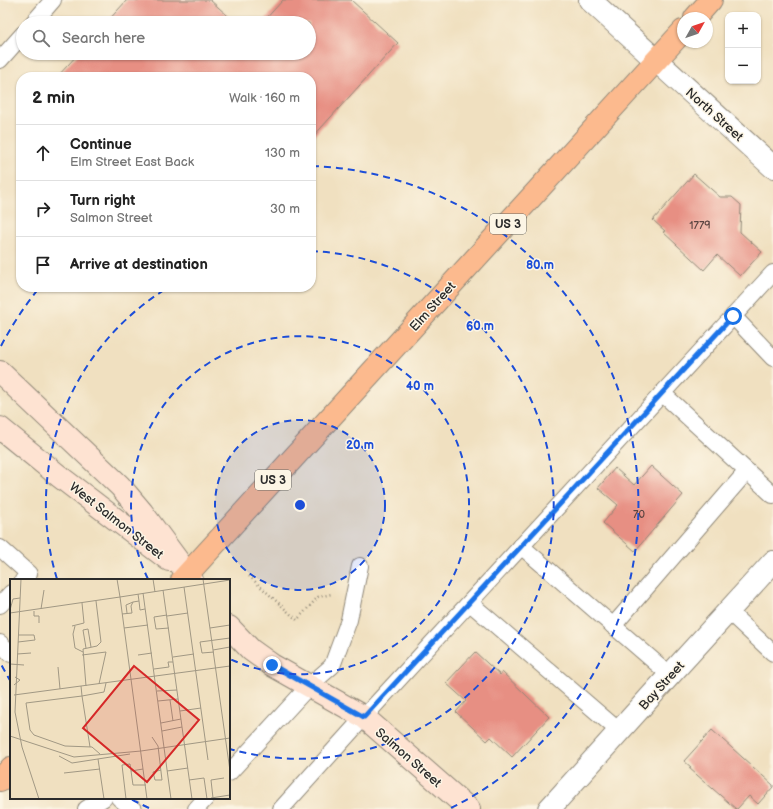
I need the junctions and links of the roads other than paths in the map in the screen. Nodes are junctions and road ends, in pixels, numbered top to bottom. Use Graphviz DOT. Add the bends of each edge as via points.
graph roads {
  1 [pos="53,0"];
  2 [pos="590,0"];
  3 [pos="711,0"];
  4 [pos="700,12"];
  5 [pos="39,16"];
  6 [pos="677,38"];
  7 [pos="16,42"];
  8 [pos="0,60"];
  9 [pos="657,61"];
  10 [pos="773,167"];
  11 [pos="773,272"];
  12 [pos="733,316"];
  13 [pos="773,358"];
  14 [pos="0,372"];
  15 [pos="662,393"];
  16 [pos="0,428"];
  17 [pos="747,471"];
  18 [pos="773,495"];
  19 [pos="522,546"];
  20 [pos="0,548"];
  21 [pos="773,562"];
  22 [pos="360,566"];
  23 [pos="187,578"];
  24 [pos="24,579"];
  25 [pos="10,594"];
  26 [pos="470,602"];
  27 [pos="0,605"];
  28 [pos="728,611"];
  29 [pos="613,626"];
  30 [pos="230,629"];
  31 [pos="0,643"];
  32 [pos="10,653"];
  33 [pos="773,653"];
  34 [pos="670,675"];
  35 [pos="309,686"];
  36 [pos="364,717"];
  37 [pos="619,731"];
  38 [pos="10,769"];
  39 [pos="230,772"];
  40 [pos="0,780"];
  41 [pos="102,799"];
  42 [pos="121,799"];
  43 [pos="205,799"];
  44 [pos="86,809"];
  45 [pos="133,809"];
  46 [pos="196,809"];
  47 [pos="281,809"];
  48 [pos="469,809"];
  49 [pos="549,809"];
  1 -- 5 [label="lane"];
  2 -- 9 [label="street, North Street"];
  3 -- 4 [label="main road"];
  6 -- 9 [label="main road, Elm Street / US 3"];
  7 -- 8 [label="lane"];
  9 -- 10 [label="street, North Street"];
  9 -- 23 [label="main road, Elm Street / US 3"];
  11 -- 12 [label="lane"];
  12 -- 13 [label="lane"];
  12 -- 15 [label="lane"];
  14 -- 23 [label="main road, West Salmon Street" via="120,486 142,512"];
  15 -- 17 [label="lane"];
  15 -- 19 [label="lane"];
  16 -- 23 [label="main road, West Salmon Street"];
  17 -- 18 [label="lane"];
  17 -- 29 [label="lane"];
  19 -- 26 [label="lane"];
  19 -- 29 [label="lane"];
  20 -- 24 [label="lane" via="29,574"];
  21 -- 28 [label="street, Bay Street"];
  22 -- 35 [label="lane" via="349,620 332,666"];
  25 -- 27 [label="lane"];
  26 -- 36 [label="lane"];
  26 -- 37 [label="lane"];
  28 -- 33 [label="lane"];
  28 -- 34 [label="street, Bay Street"];
  29 -- 34 [label="lane"];
  30 -- 35 [label="main road, Salmon Street" via="272,665"];
  31 -- 32 [label="lane"];
  34 -- 37 [label="street, Bay Street"];
  35 -- 36 [label="main road, Salmon Street"];
  35 -- 39 [label="lane"];
  36 -- 47 [label="lane"];
  36 -- 48 [label="main road, Salmon Street"];
  37 -- 49 [label="street, Bay Street"];
  38 -- 40 [label="main road"];
  41 -- 44 [label="lane"];
  42 -- 45 [label="lane"];
  43 -- 46 [label="lane"];
}
